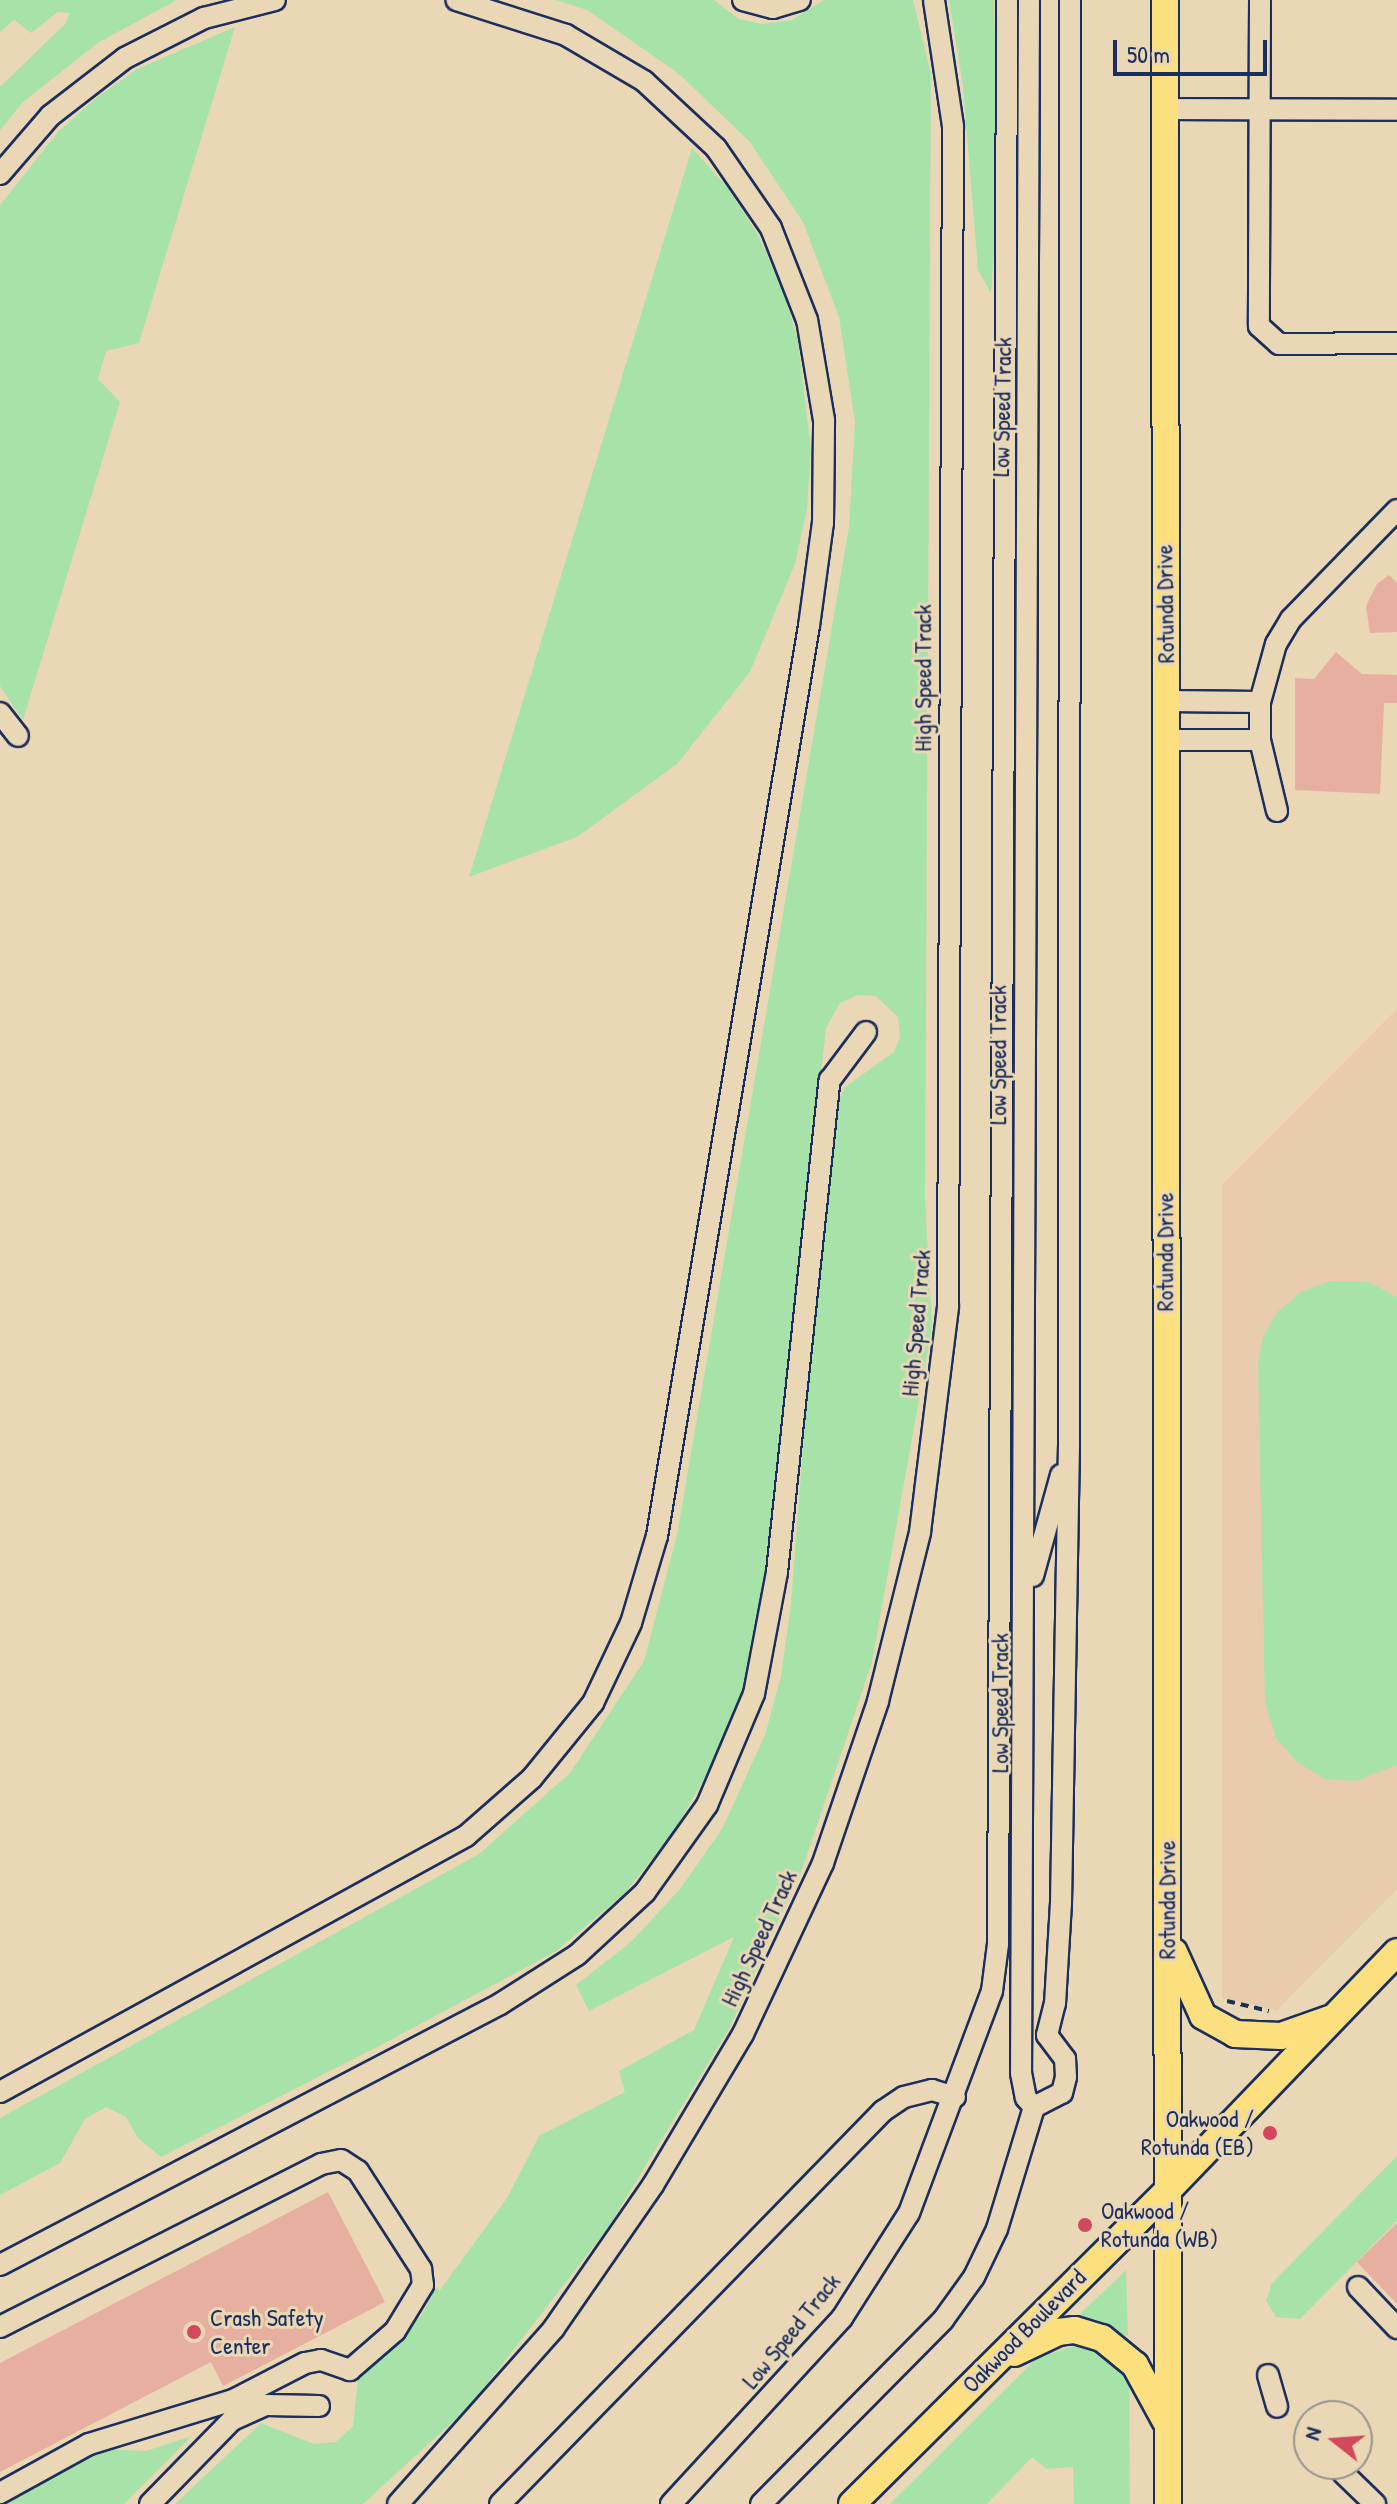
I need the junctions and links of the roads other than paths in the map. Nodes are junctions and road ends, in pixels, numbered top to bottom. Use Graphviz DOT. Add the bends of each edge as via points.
graph roads {
  1 [pos="275,0"];
  2 [pos="456,0"];
  3 [pos="743,0"];
  4 [pos="800,0"];
  5 [pos="934,0"];
  6 [pos="1007,0"];
  7 [pos="1029,0"];
  8 [pos="1070,0"];
  9 [pos="1165,0"];
  10 [pos="1260,0"];
  11 [pos="1165,109"];
  12 [pos="1260,109"];
  13 [pos="1397,110"];
  14 [pos="0,174"];
  15 [pos="1397,343"];
  16 [pos="1397,510"];
  17 [pos="1166,701"];
  18 [pos="1260,702"];
  19 [pos="0,713"];
  20 [pos="18,736"];
  21 [pos="1166,740"];
  22 [pos="1260,740"];
  23 [pos="1277,811"];
  24 [pos="866,1032"];
  25 [pos="1069,1445"];
  26 [pos="1027,1601"];
  27 [pos="1167,1933"];
  28 [pos="1397,1952"];
  29 [pos="1334,2017"];
  30 [pos="0,2092"];
  31 [pos="955,2097"];
  32 [pos="1034,2107"];
  33 [pos="1168,2190"];
  34 [pos="0,2265"];
  35 [pos="1358,2287"];
  36 [pos="0,2327"];
  37 [pos="1397,2328"];
  38 [pos="986,2368"];
  39 [pos="1268,2375"];
  40 [pos="319,2406"];
  41 [pos="1277,2407"];
  42 [pos="1168,2426"];
  43 [pos="1350,2480"];
  44 [pos="0,2493"];
  45 [pos="150,2504"];
  46 [pos="398,2504"];
  47 [pos="500,2504"];
  48 [pos="671,2504"];
  49 [pos="761,2504"];
  50 [pos="852,2504"];
  51 [pos="1168,2504"];
  52 [pos="1375,2504"];
  1 -- 14 [label="lane" via="204,18 125,58 50,116"];
  2 -- 30 [label="lane" via="566,35 644,81 716,148 776,241 807,320 824,420 823,523 809,626 657,1536 631,1623 593,1703 532,1778 466,1836"];
  3 -- 4 [label="lane" via="773,8"];
  5 -- 46 [label="lane, High Speed Track" via="953,126 948,1291 920,1532 878,1701 823,1863 743,2034 653,2185 554,2328"];
  6 -- 31 [label="lane, Low Speed Track" via="998,1944 992,1991"];
  7 -- 26 [label="lane, Low Speed Track" via="1031,281 1023,646"];
  8 -- 25 [label="lane"];
  9 -- 11 [label="main road, Rotunda Drive"];
  10 -- 12 [label="lane"];
  11 -- 12 [label="lane"];
  11 -- 17 [label="main road, Rotunda Drive"];
  12 -- 13 [label="lane"];
  12 -- 15 [label="lane" via="1259,326 1279,344"];
  16 -- 18 [label="lane" via="1291,619 1276,644"];
  17 -- 18 [label="lane"];
  17 -- 21 [label="main road, Rotunda Drive"];
  18 -- 22 [label="lane"];
  19 -- 20 [label="lane"];
  21 -- 22 [label="lane"];
  21 -- 27 [label="main road, Rotunda Drive"];
  22 -- 23 [label="lane"];
  24 -- 34 [label="lane" via="830,1080 777,1572 754,1694 707,1805 645,1892 577,1955 500,2004"];
  25 -- 26 [label="lane"];
  25 -- 32 [label="lane" via="1061,1903 1055,2004 1047,2035 1065,2059 1066,2077 1062,2093"];
  26 -- 32 [label="lane, Low Speed Track" via="1021,2073 1026,2098"];
  27 -- 29 [label="main road" via="1203,2016 1220,2027 1244,2036 1281,2036"];
  27 -- 33 [label="main road, Rotunda Drive"];
  28 -- 29 [label="main road, Oakwood Boulevard"];
  29 -- 33 [label="main road, Oakwood Boulevard"];
  31 -- 47 [label="lane" via="932,2090 904,2097 883,2111"];
  31 -- 48 [label="lane, Low Speed Track" via="909,2213 842,2318"];
  32 -- 49 [label="lane" via="997,2229 974,2277 943,2320"];
  33 -- 38 [label="main road, Oakwood Boulevard"];
  33 -- 42 [label="main road, Rotunda Drive"];
  35 -- 37 [label="lane"];
  36 -- 44 [label="lane" via="321,2164 341,2160 358,2171 421,2269 423,2285 395,2331 350,2370 321,2360 305,2363 233,2400 89,2444"];
  38 -- 42 [label="main road" via="1058,2332 1090,2332 1120,2348 1135,2365"];
  38 -- 50 [label="main road, Oakwood Boulevard"];
  39 -- 41 [label="lane"];
  40 -- 45 [label="lane" via="266,2405 232,2420"];
  42 -- 51 [label="main road, Rotunda Drive"];
  43 -- 52 [label="lane"];
}
